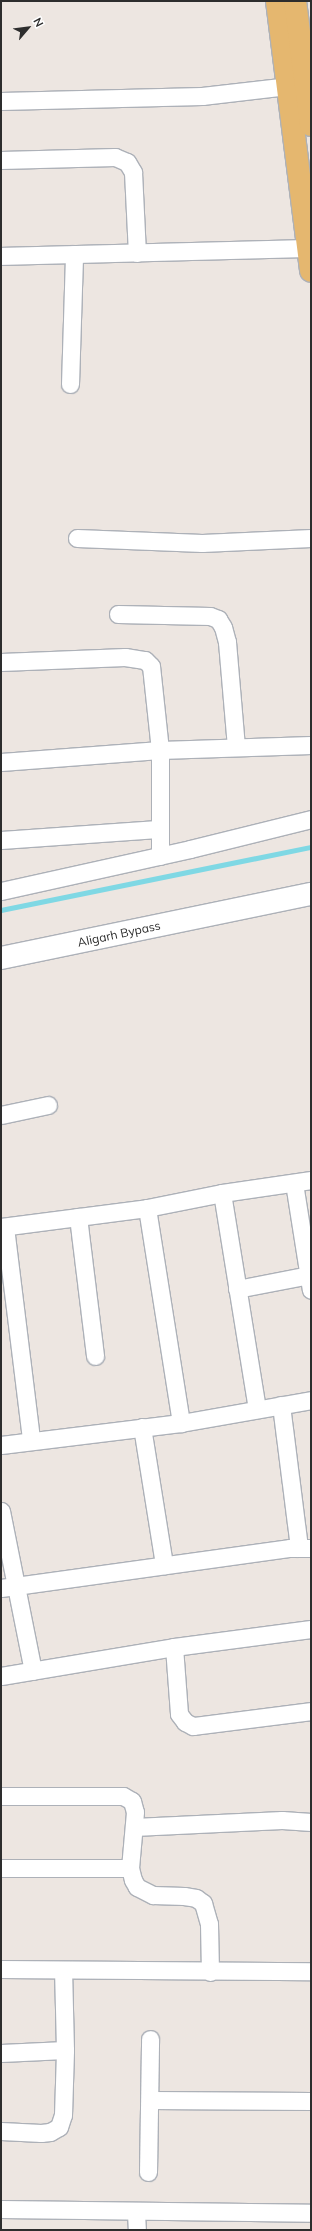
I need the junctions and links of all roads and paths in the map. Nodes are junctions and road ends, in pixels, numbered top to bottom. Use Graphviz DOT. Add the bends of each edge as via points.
graph roads {
  1 [pos="278,1"];
  2 [pos="295,1"];
  3 [pos="289,86"];
  4 [pos="1,101"];
  5 [pos="311,125"];
  6 [pos="1,160"];
  7 [pos="308,248"];
  8 [pos="137,253"];
  9 [pos="74,254"];
  10 [pos="1,256"];
  11 [pos="311,271"];
  12 [pos="70,384"];
  13 [pos="77,538"];
  14 [pos="311,538"];
  15 [pos="118,614"];
  16 [pos="1,662"];
  17 [pos="311,745"];
  18 [pos="236,747"];
  19 [pos="160,750"];
  20 [pos="1,762"];
  21 [pos="311,819"];
  22 [pos="158,829"];
  23 [pos="1,840"];
  24 [pos="160,856"];
  25 [pos="1,891"];
  26 [pos="311,894"];
  27 [pos="311,908"];
  28 [pos="238,910"];
  29 [pos="1,958"];
  30 [pos="48,1105"];
  31 [pos="1,1115"];
  32 [pos="311,1180"];
  33 [pos="294,1183"];
  34 [pos="222,1193"];
  35 [pos="147,1208"];
  36 [pos="78,1218"];
  37 [pos="3,1227"];
  38 [pos="310,1282"];
  39 [pos="237,1289"];
  40 [pos="95,1356"];
  41 [pos="311,1400"];
  42 [pos="281,1405"];
  43 [pos="257,1409"];
  44 [pos="181,1423"];
  45 [pos="142,1427"];
  46 [pos="31,1440"];
  47 [pos="1,1445"];
  48 [pos="1,1511"];
  49 [pos="305,1548"];
  50 [pos="164,1565"];
  51 [pos="9,1587"];
  52 [pos="311,1629"];
  53 [pos="174,1647"];
  54 [pos="32,1671"];
  55 [pos="1,1676"];
  56 [pos="311,1711"];
  57 [pos="1,1796"];
  58 [pos="311,1822"];
  59 [pos="134,1827"];
  60 [pos="1,1868"];
  61 [pos="130,1868"];
  62 [pos="1,1968"];
  63 [pos="63,1970"];
  64 [pos="311,1971"];
  65 [pos="210,1972"];
  66 [pos="150,2039"];
  67 [pos="65,2050"];
  68 [pos="1,2052"];
  69 [pos="150,2100"];
  70 [pos="311,2101"];
  71 [pos="1,2131"];
  72 [pos="148,2172"];
  73 [pos="1,2210"];
  74 [pos="136,2213"];
  75 [pos="311,2213"];
  76 [pos="137,2230"];
  1 -- 3 [label="main road"];
  2 -- 5 [label="main road"];
  3 -- 4 [label="street" via="202,96"];
  3 -- 7 [label="main road"];
  6 -- 8 [label="street" via="114,157 127,162 133,172"];
  7 -- 8 [label="street"];
  7 -- 11 [label="main road"];
  8 -- 9 [label="street"];
  9 -- 10 [label="street"];
  9 -- 12 [label="street"];
  13 -- 14 [label="street" via="202,543"];
  15 -- 18 [label="street" via="210,616 218,619 227,642"];
  16 -- 19 [label="street" via="125,656 145,660 151,666 154,676"];
  17 -- 18 [label="street"];
  18 -- 19 [label="street"];
  19 -- 20 [label="street"];
  19 -- 22 [label="street"];
  21 -- 24 [label="street"];
  22 -- 23 [label="street"];
  22 -- 24 [label="street"];
  24 -- 25 [label="street"];
  26 -- 28 [label="main road, Aligarh Bypass" via="266,901"];
  27 -- 28 [label="main road, Aligarh Bypass" via="269,913"];
  28 -- 29 [label="main road, Aligarh Bypass"];
  30 -- 31 [label="street"];
  32 -- 33 [label="street"];
  33 -- 34 [label="street"];
  33 -- 38 [label="street"];
  34 -- 35 [label="street"];
  34 -- 39 [label="street"];
  35 -- 36 [label="street"];
  35 -- 44 [label="street"];
  36 -- 37 [label="street"];
  36 -- 40 [label="street"];
  37 -- 46 [label="street"];
  38 -- 39 [label="street"];
  39 -- 43 [label="street"];
  41 -- 42 [label="street"];
  42 -- 43 [label="street"];
  42 -- 49 [label="street"];
  43 -- 44 [label="street"];
  44 -- 45 [label="street"];
  45 -- 46 [label="street"];
  45 -- 50 [label="street"];
  46 -- 47 [label="street"];
  48 -- 51 [label="street"];
  49 -- 50 [label="street"];
  50 -- 51 [label="street"];
  51 -- 54 [label="street"];
  52 -- 53 [label="street"];
  53 -- 54 [label="street"];
  53 -- 56 [label="street" via="180,1714 189,1724 204,1725"];
  54 -- 55 [label="street"];
  57 -- 59 [label="street" via="123,1796 134,1806"];
  58 -- 59 [label="street" via="282,1820"];
  59 -- 61 [label="street"];
  60 -- 61 [label="street"];
  61 -- 65 [label="street" via="133,1880 142,1890 153,1895 196,1898 203,1903 209,1924"];
  62 -- 63 [label="street"];
  63 -- 65 [label="street"];
  63 -- 67 [label="street"];
  64 -- 65 [label="street"];
  66 -- 69 [label="street"];
  67 -- 68 [label="street"];
  67 -- 71 [label="street" via="63,2115 59,2127 41,2133"];
  69 -- 70 [label="street"];
  69 -- 72 [label="street"];
  73 -- 74 [label="street"];
  74 -- 75 [label="street"];
  74 -- 76 [label="street"];
}
